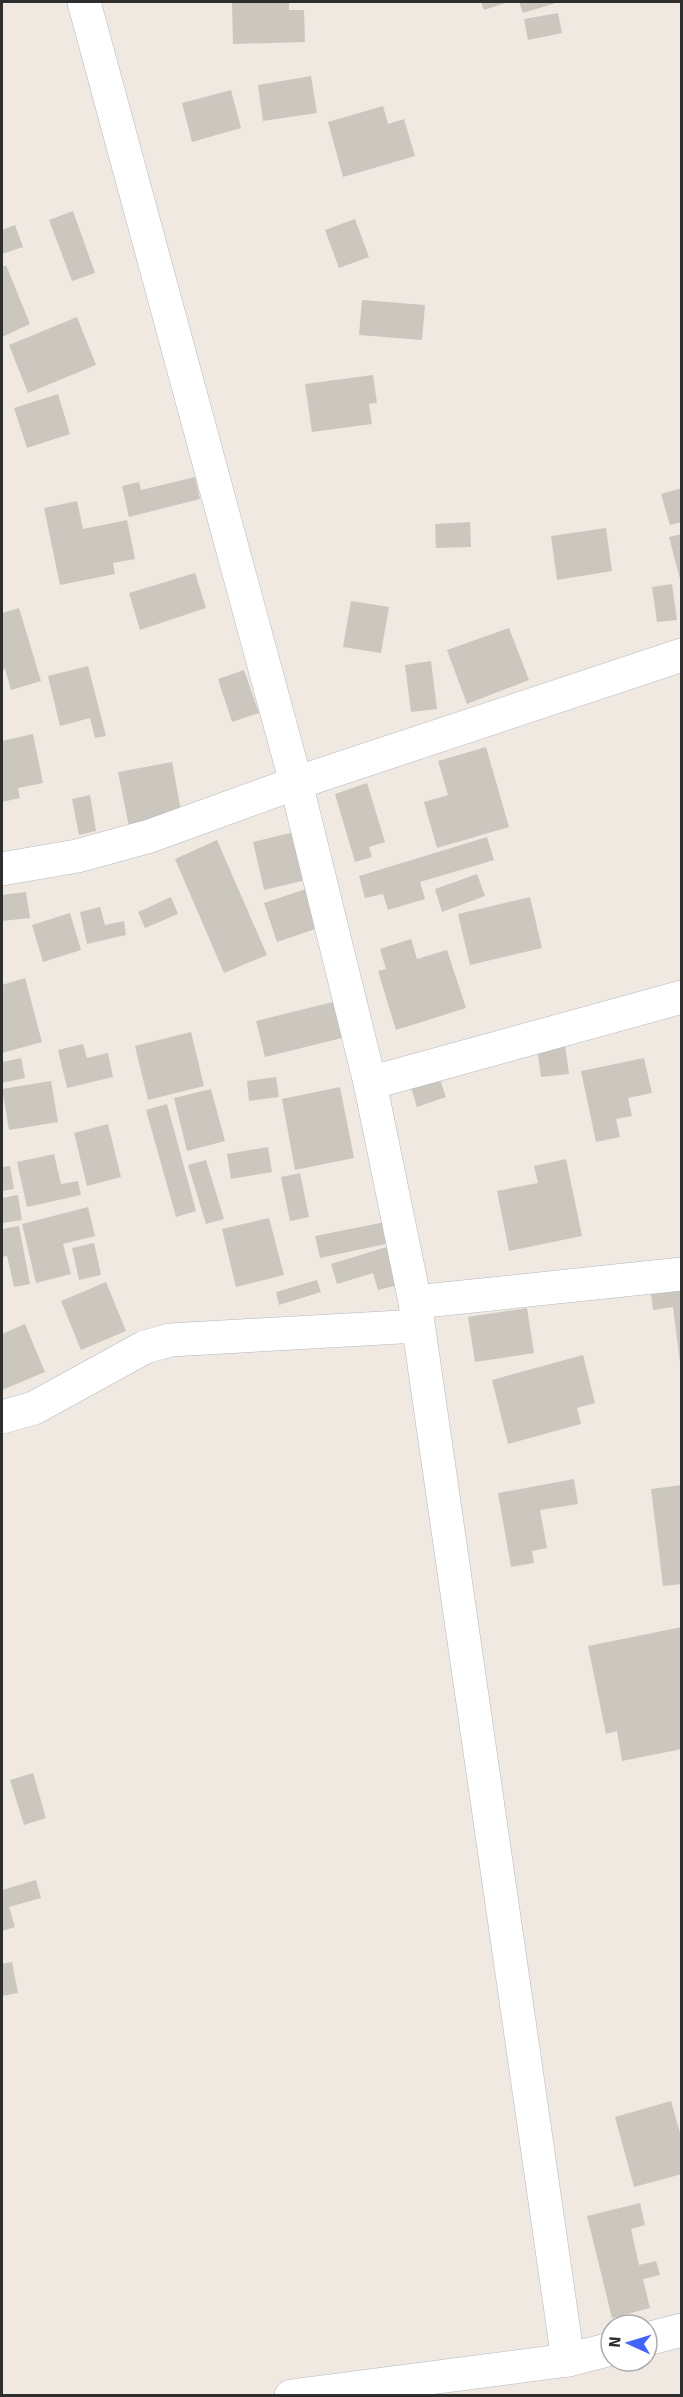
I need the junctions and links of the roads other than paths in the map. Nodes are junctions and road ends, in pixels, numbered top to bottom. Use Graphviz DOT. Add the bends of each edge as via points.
graph roads {
  1 [pos="84,2"];
  2 [pos="681,655"];
  3 [pos="296,783"];
  4 [pos="2,868"];
  5 [pos="681,997"];
  6 [pos="370,1083"];
  7 [pos="681,1274"];
  8 [pos="416,1314"];
  9 [pos="2,1417"];
  10 [pos="681,2330"];
  11 [pos="659,2336"];
  12 [pos="599,2352"];
  13 [pos="568,2360"];
  14 [pos="291,2396"];
  1 -- 3 [label="street"];
  2 -- 3 [label="street"];
  3 -- 4 [label="street" via="150,836 77,856"];
  3 -- 6 [label="street"];
  5 -- 6 [label="street"];
  6 -- 8 [label="street"];
  7 -- 8 [label="street"];
  8 -- 9 [label="street" via="170,1340 145,1347 34,1408"];
  8 -- 13 [label="street"];
  10 -- 11 [label="street"];
  12 -- 13 [label="street"];
  13 -- 14 [label="street"];
}
